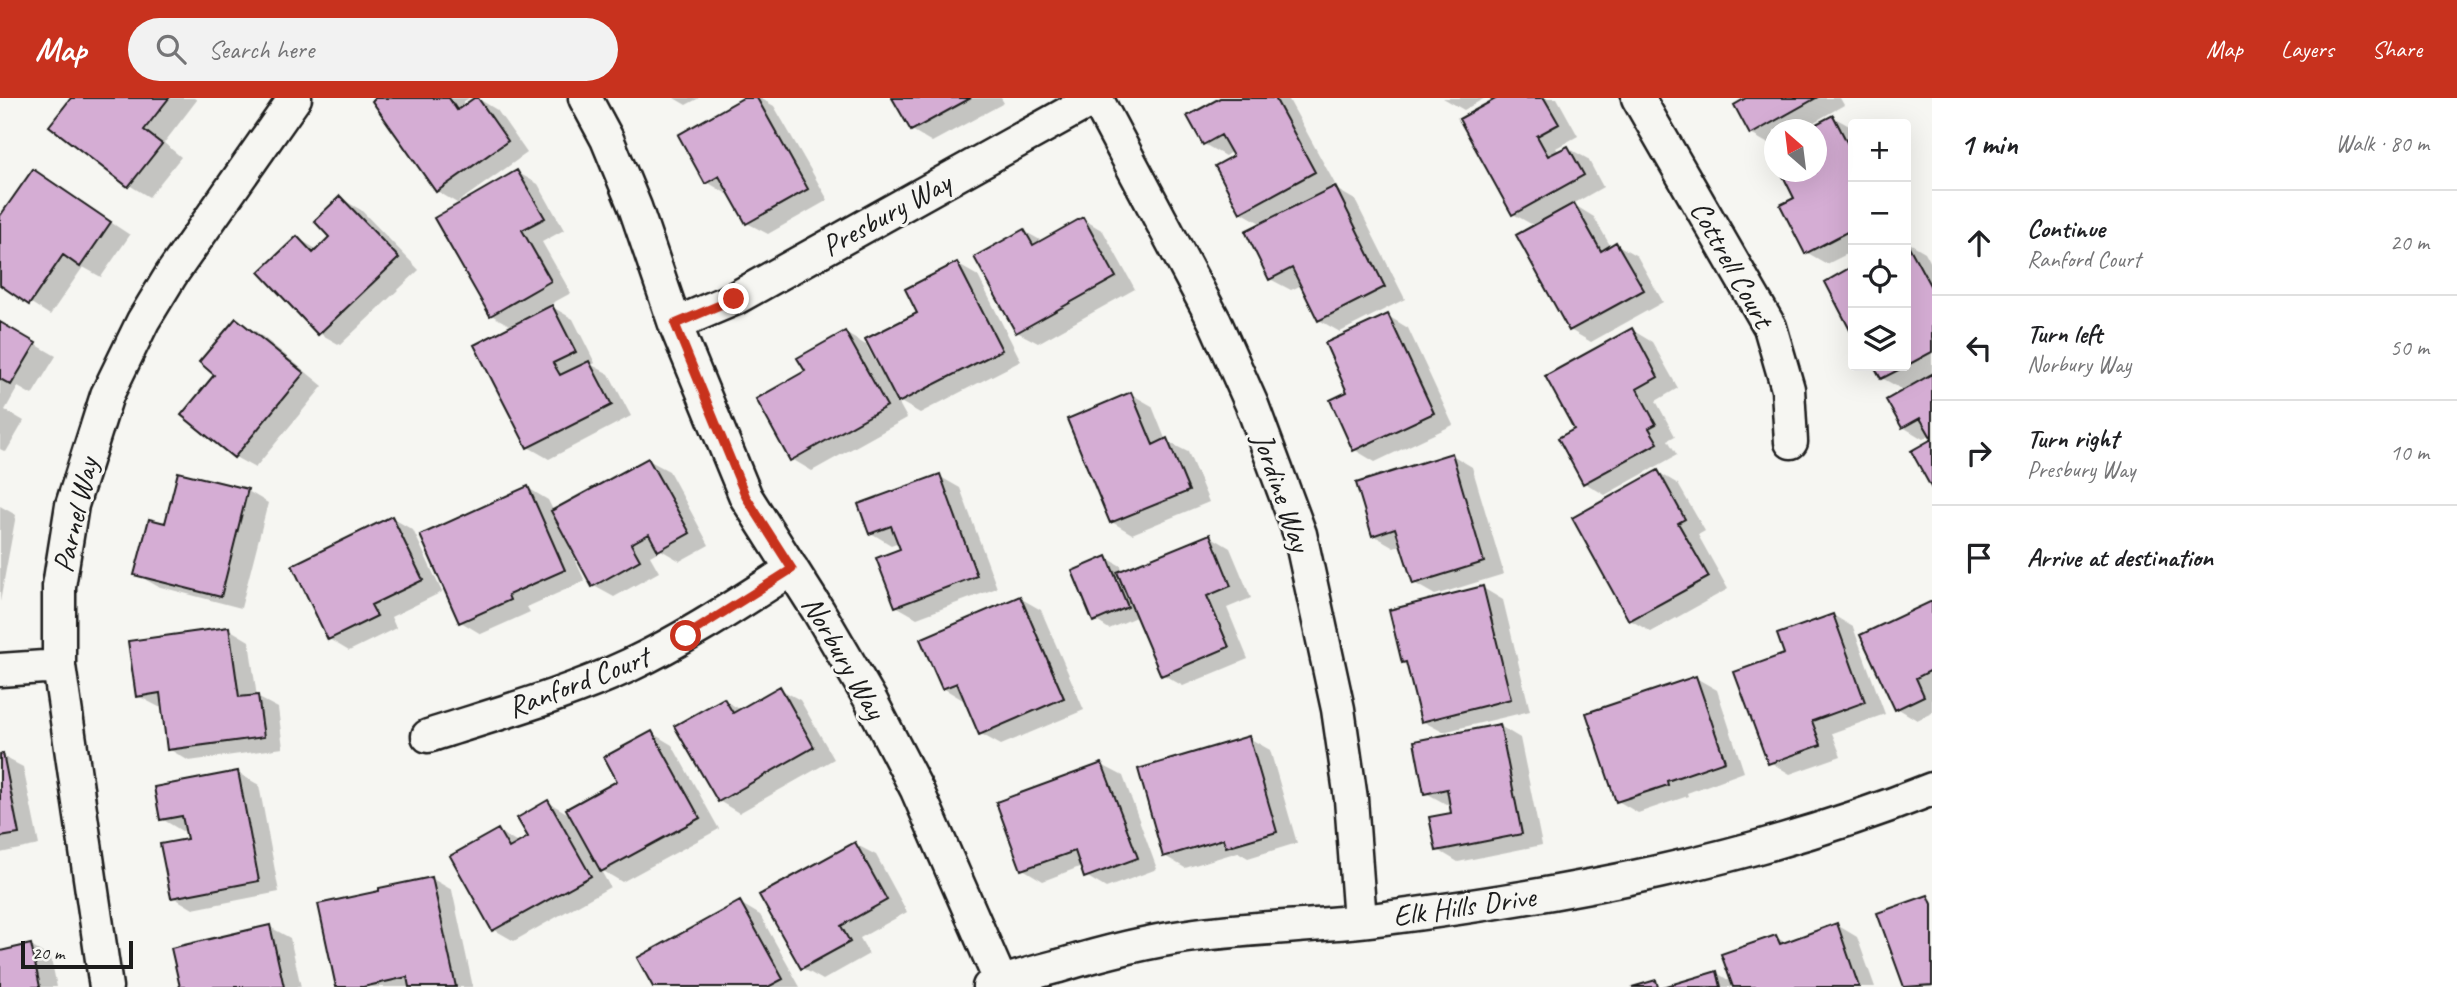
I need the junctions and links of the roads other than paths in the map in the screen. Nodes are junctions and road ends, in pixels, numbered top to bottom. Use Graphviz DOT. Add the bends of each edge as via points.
graph roads {
  1 [pos="295,98"];
  2 [pos="584,98"];
  3 [pos="1095,98"];
  4 [pos="1639,98"];
  5 [pos="675,324"];
  6 [pos="1791,442"];
  7 [pos="792,569"];
  8 [pos="59,666"];
  9 [pos="0,670"];
  10 [pos="428,736"];
  11 [pos="1932,789"];
  12 [pos="1360,921"];
  13 [pos="998,985"];
  14 [pos="106,987"];
  1 -- 8 [label="street, Parnel Way" via="171,275 107,395 72,505 59,586"];
  2 -- 5 [label="street, Norbury Way" via="635,207"];
  3 -- 5 [label="street, Presbury Way" via="734,299"];
  3 -- 12 [label="street, Jordine Way" via="1215,322 1300,534 1342,734"];
  4 -- 6 [label="street, Cottrell Court" via="1770,327 1788,389"];
  5 -- 7 [label="street, Norbury Way" via="746,497"];
  7 -- 10 [label="street, Ranford Court" via="631,665 573,689"];
  7 -- 13 [label="street, Norbury Way" via="870,699 917,790"];
  8 -- 9 [label="street"];
  8 -- 14 [label="street, Parnel Way"];
  11 -- 12 [label="street, Elk Hills Drive" via="1741,853 1642,877 1492,904"];
  12 -- 13 [label="street, Elk Hills Drive" via="1163,940 1124,947"];
}
